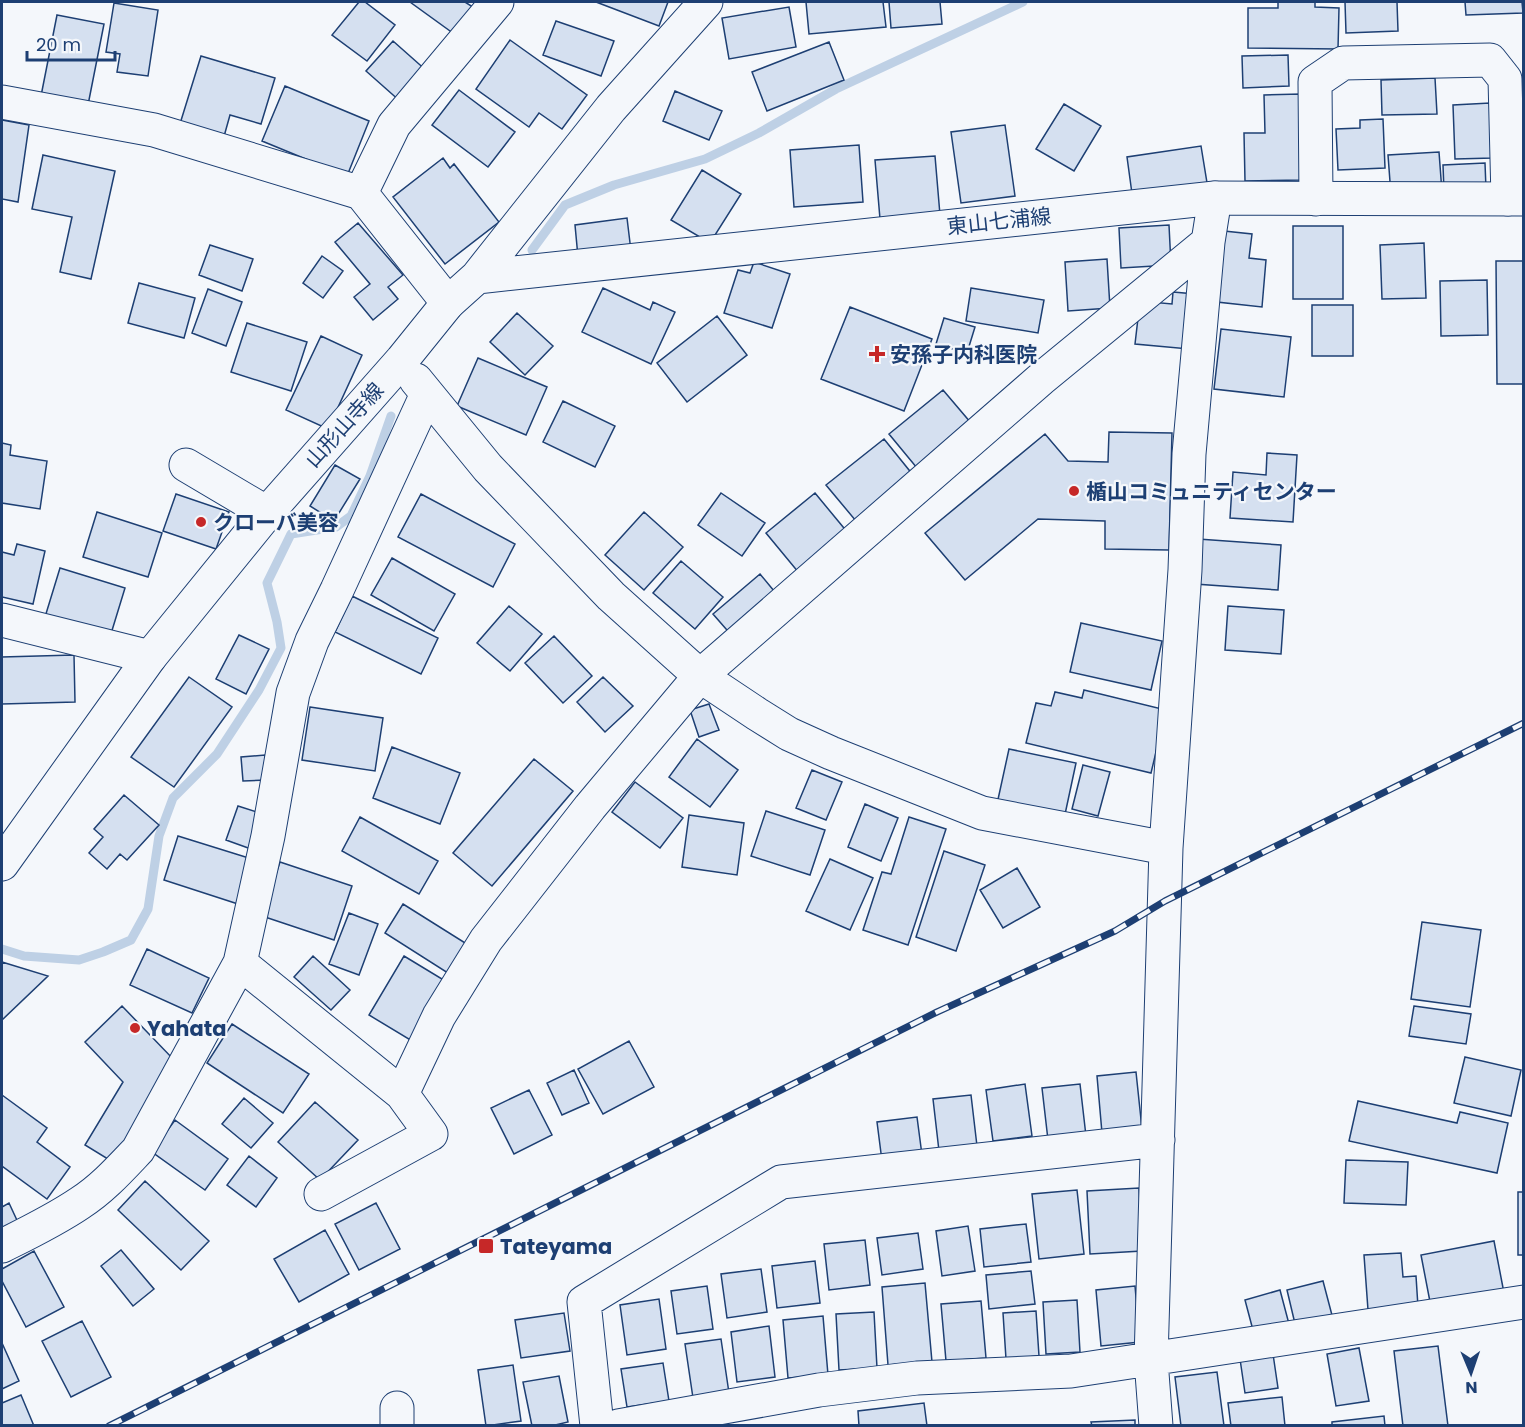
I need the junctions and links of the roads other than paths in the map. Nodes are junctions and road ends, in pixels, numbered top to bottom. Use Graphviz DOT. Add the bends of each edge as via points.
graph roads {
  1 [pos="497,2"];
  2 [pos="706,2"];
  3 [pos="2,102"];
  4 [pos="361,193"];
  5 [pos="1215,198"];
  6 [pos="1316,199"];
  7 [pos="1516,199"];
  8 [pos="1208,242"];
  9 [pos="477,278"];
  10 [pos="448,303"];
  11 [pos="402,360"];
  12 [pos="426,394"];
  13 [pos="186,465"];
  14 [pos="267,513"];
  15 [pos="2,620"];
  16 [pos="150,657"];
  17 [pos="700,676"];
  18 [pos="1166,848"];
  19 [pos="2,864"];
  20 [pos="240,963"];
  21 [pos="402,1094"];
  22 [pos="1158,1140"];
  23 [pos="321,1194"];
  24 [pos="2,1246"];
  25 [pos="1524,1302"];
  26 [pos="1151,1360"];
  27 [pos="597,1425"];
  28 [pos="618,1425"];
  29 [pos="1156,1425"];
  1 -- 4 [label="main road" via="394,125"];
  2 -- 9 [label="main road, 山形山寺線" via="610,108"];
  3 -- 4 [label="main road" via="154,130"];
  4 -- 10 [label="main road"];
  5 -- 6 [label="main road, 東山七浦線"];
  5 -- 8 [label="main road"];
  5 -- 9 [label="main road, 東山七浦線"];
  6 -- 7 [label="main road, 東山七浦線"];
  6 -- 7 [label="main road" via="1315,82 1343,63 1490,60 1505,79"];
  8 -- 17 [label="main road" via="1041,379"];
  8 -- 18 [label="main road" via="1189,454"];
  9 -- 10 [label="main road, 山形山寺線"];
  10 -- 11 [label="main road, 山形山寺線"];
  11 -- 12 [label="main road"];
  11 -- 14 [label="main road, 山形山寺線"];
  12 -- 17 [label="main road" via="488,468 611,596"];
  12 -- 20 [label="main road" via="312,641 293,693 268,836"];
  13 -- 14 [label="main road"];
  14 -- 16 [label="main road, 山形山寺線"];
  15 -- 16 [label="main road"];
  16 -- 19 [label="main road, 山形山寺線"];
  17 -- 18 [label="main road" via="789,734 982,813"];
  17 -- 21 [label="main road" via="486,940 439,1016"];
  18 -- 22 [label="main road"];
  20 -- 21 [label="main road"];
  20 -- 24 [label="main road" via="138,1150 81,1202"];
  21 -- 23 [label="main road" via="431,1134"];
  22 -- 26 [label="main road"];
  22 -- 27 [label="main road" via="781,1182 584,1302"];
  25 -- 26 [label="main road"];
  26 -- 28 [label="main road" via="1071,1371 917,1378 819,1390"];
  26 -- 29 [label="main road"];
}
